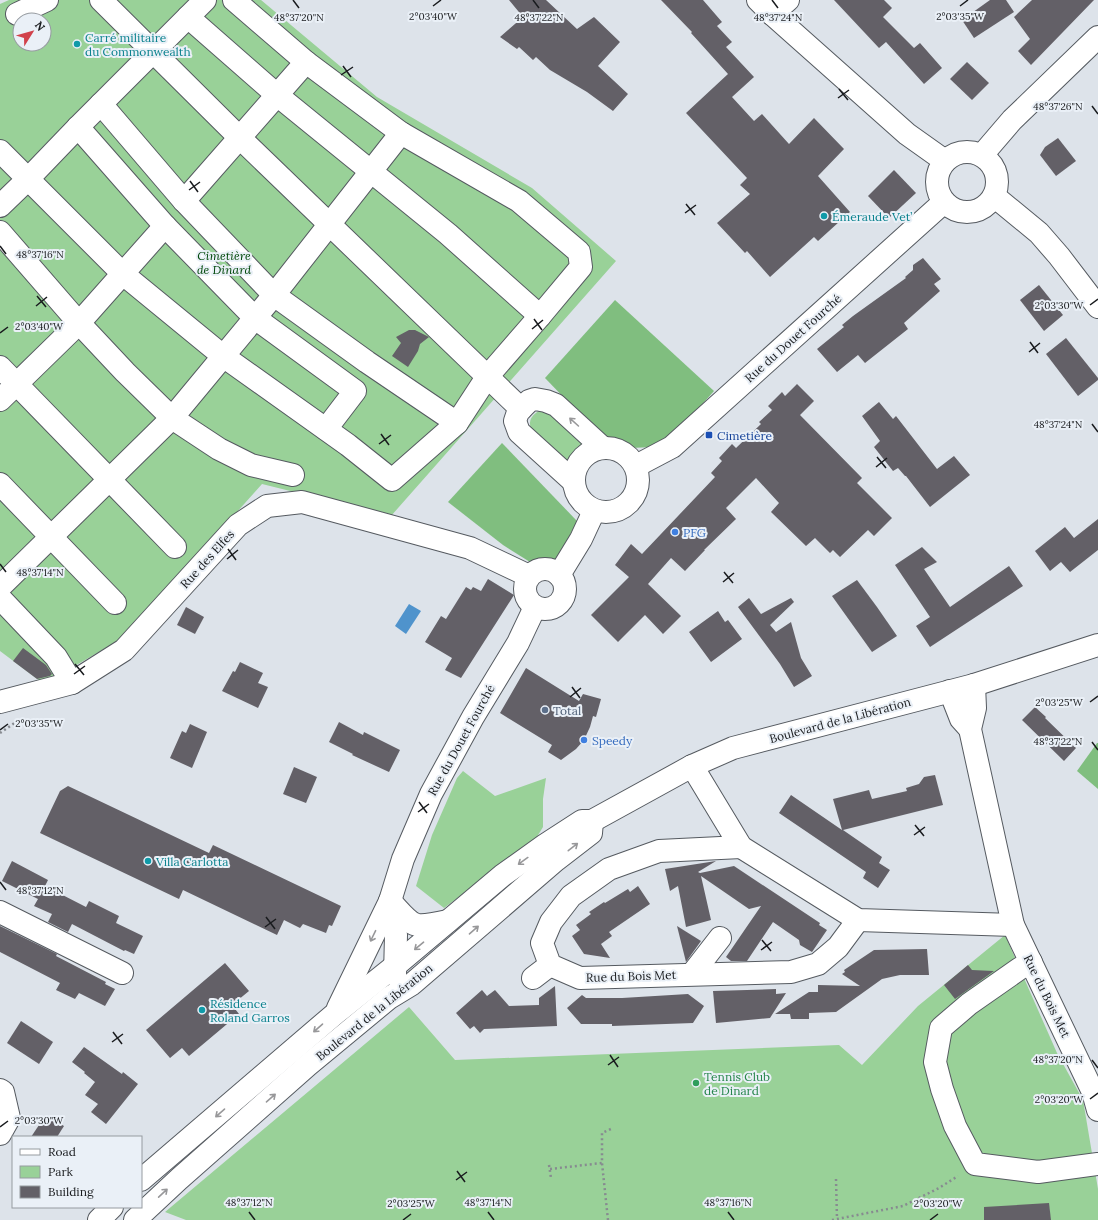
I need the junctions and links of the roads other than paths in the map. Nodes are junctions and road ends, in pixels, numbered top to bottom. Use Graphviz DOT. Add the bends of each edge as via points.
graph roads {
  1 [pos="47,0"];
  2 [pos="101,0"];
  3 [pos="205,0"];
  4 [pos="234,0"];
  5 [pos="773,5"];
  6 [pos="21,12"];
  7 [pos="188,17"];
  8 [pos="1098,37"];
  9 [pos="153,52"];
  10 [pos="306,62"];
  11 [pos="277,95"];
  12 [pos="101,104"];
  13 [pos="78,127"];
  14 [pos="401,133"];
  15 [pos="240,138"];
  16 [pos="0,151"];
  17 [pos="982,155"];
  18 [pos="945,162"];
  19 [pos="371,172"];
  20 [pos="28,179"];
  21 [pos="994,196"];
  22 [pos="184,201"];
  23 [pos="944,202"];
  24 [pos="0,206"];
  25 [pos="330,225"];
  26 [pos="165,226"];
  27 [pos="0,232"];
  28 [pos="123,274"];
  29 [pos="274,295"];
  30 [pos="1098,307"];
  31 [pos="540,316"];
  32 [pos="255,318"];
  33 [pos="79,323"];
  34 [pos="223,356"];
  35 [pos="0,367"];
  36 [pos="487,377"];
  37 [pos="16,384"];
  38 [pos="0,400"];
  39 [pos="521,409"];
  40 [pos="172,418"];
  41 [pos="457,423"];
  42 [pos="326,430"];
  43 [pos="603,448"];
  44 [pos="636,466"];
  45 [pos="293,474"];
  46 [pos="110,479"];
  47 [pos="573,481"];
  48 [pos="0,484"];
  49 [pos="594,510"];
  50 [pos="52,538"];
  51 [pos="175,547"];
  52 [pos="559,574"];
  53 [pos="529,576"];
  54 [pos="0,587"];
  55 [pos="0,598"];
  56 [pos="115,604"];
  57 [pos="535,607"];
  58 [pos="1098,645"];
  59 [pos="72,683"];
  60 [pos="974,685"];
  61 [pos="950,691"];
  62 [pos="0,702"];
  63 [pos="970,730"];
  64 [pos="692,766"];
  65 [pos="592,821"];
  66 [pos="741,847"];
  67 [pos="390,901"];
  68 [pos="0,912"];
  69 [pos="858,920"];
  70 [pos="449,921"];
  71 [pos="1013,925"];
  72 [pos="720,938"];
  73 [pos="1031,962"];
  74 [pos="396,965"];
  75 [pos="122,973"];
  76 [pos="692,974"];
  77 [pos="388,998"];
  78 [pos="336,1013"];
  79 [pos="0,1090"];
  80 [pos="1098,1110"];
  81 [pos="0,1134"];
  82 [pos="1098,1164"];
  83 [pos="142,1179"];
  84 [pos="111,1208"];
  85 [pos="98,1220"];
  86 [pos="135,1220"];
  1 -- 6 [label="main road"];
  2 -- 9 [label="main road"];
  3 -- 7 [label="main road"];
  4 -- 10 [label="main road"];
  5 -- 18 [label="main road" via="907,134"];
  7 -- 9 [label="main road"];
  7 -- 11 [label="main road"];
  8 -- 17 [label="main road" via="1012,120"];
  9 -- 12 [label="main road"];
  9 -- 15 [label="main road"];
  10 -- 11 [label="main road"];
  10 -- 14 [label="main road"];
  11 -- 15 [label="main road"];
  11 -- 19 [label="main road"];
  12 -- 13 [label="main road"];
  12 -- 22 [label="main road"];
  13 -- 20 [label="main road"];
  13 -- 26 [label="main road"];
  14 -- 19 [label="main road"];
  14 -- 31 [label="main road" via="519,200 579,252 581,267"];
  15 -- 22 [label="main road"];
  15 -- 25 [label="main road"];
  16 -- 20 [label="main road"];
  17 -- 18 [label="main road" via="962,152"];
  17 -- 21 [label="main road" via="995,169 997,183"];
  18 -- 23 [label="main road" via="937,177 939,194"];
  19 -- 25 [label="main road"];
  19 -- 31 [label="main road" via="448,234"];
  20 -- 24 [label="main road"];
  20 -- 28 [label="main road"];
  21 -- 23 [label="main road" via="980,210 970,212 961,212"];
  21 -- 30 [label="main road" via="1039,233"];
  22 -- 29 [label="main road"];
  23 -- 44 [label="main road, Rue du Douet Fourché" via="672,446"];
  25 -- 29 [label="main road"];
  25 -- 36 [label="main road"];
  26 -- 28 [label="main road"];
  26 -- 32 [label="main road"];
  27 -- 33 [label="main road"];
  28 -- 33 [label="main road"];
  28 -- 34 [label="main road"];
  29 -- 32 [label="main road"];
  29 -- 41 [label="main road"];
  31 -- 36 [label="main road"];
  32 -- 34 [label="main road"];
  32 -- 42 [label="main road" via="355,391"];
  33 -- 37 [label="main road"];
  33 -- 40 [label="main road"];
  34 -- 40 [label="main road"];
  34 -- 42 [label="main road"];
  35 -- 37 [label="main road"];
  36 -- 39 [label="main road"];
  36 -- 41 [label="main road"];
  37 -- 38 [label="main road"];
  37 -- 46 [label="main road"];
  43 -- 39 [label="main road, one-way" via="556,406 546,401 529,401"];
  39 -- 47 [label="main road" via="515,421 520,432"];
  40 -- 45 [label="main road" via="219,449 251,465"];
  40 -- 46 [label="main road"];
  41 -- 42 [label="main road" via="392,480"];
  43 -- 44 [label="main road" via="620,450"];
  43 -- 47 [label="main road" via="589,452 580,460"];
  44 -- 49 [label="main road" via="639,483 630,503 616,512"];
  46 -- 50 [label="main road"];
  46 -- 51 [label="main road"];
  47 -- 49 [label="main road" via="581,502"];
  48 -- 50 [label="main road"];
  49 -- 52 [label="main road" via="581,539"];
  50 -- 54 [label="main road"];
  50 -- 56 [label="main road"];
  52 -- 53 [label="main road" via="553,570 540,569"];
  52 -- 57 [label="main road" via="565,589 560,602 548,609"];
  53 -- 57 [label="main road" via="524,589"];
  53 -- 59 [label="main road, Rue des Elfes" via="470,548 302,502 267,506 238,525 124,650"];
  55 -- 59 [label="main road" via="56,657"];
  57 -- 67 [label="main road, Rue du Douet Fourché" via="518,643 473,717 431,794 403,859"];
  58 -- 60 [label="main road, Boulevard de la Libération"];
  59 -- 62 [label="main road, Rue des Elfes"];
  60 -- 61 [label="main road, Boulevard de la Libération"];
  60 -- 63 [label="main road, Rue du Bois Met" via="975,708"];
  61 -- 63 [label="main road, Rue du Bois Met" via="961,719"];
  61 -- 64 [label="main road, Boulevard de la Libération" via="733,748"];
  63 -- 71 [label="main road, Rue du Bois Met"];
  64 -- 65 [label="main road, Boulevard de la Libération"];
  64 -- 66 [label="main road"];
  65 -- 70 [label="main road, Boulevard de la Libération, one-way" via="582,821 545,845 503,875"];
  77 -- 65 [label="main road, Boulevard de la Libération, one-way" via="412,984 591,833"];
  66 -- 69 [label="main road"];
  66 -- 76 [label="main road, Rue du Bois Met" via="659,851 608,868 571,896 551,922 542,943 541,971 580,978"];
  67 -- 70 [label="main road" via="413,925 424,926"];
  67 -- 74 [label="main road, Rue du Douet Fourché" via="396,935"];
  67 -- 78 [label="main road, Rue du Douet Fourché, one-way"];
  68 -- 75 [label="main road"];
  69 -- 71 [label="main road"];
  69 -- 76 [label="main road, Rue du Bois Met" via="838,947 818,964 791,972"];
  70 -- 74 [label="main road, Boulevard de la Libération, one-way"];
  71 -- 73 [label="main road, Rue du Bois Met"];
  72 -- 76 [label="main road, Rue du Bois Met"];
  73 -- 80 [label="main road, Rue du Bois Met" via="1094,1092"];
  73 -- 82 [label="main road" via="969,1004 941,1028 935,1062 942,1089 955,1126 975,1164 1038,1172"];
  74 -- 77 [label="main road, Rue du Douet Fourché"];
  74 -- 78 [label="main road, Boulevard de la Libération"];
  86 -- 77 [label="main road, Boulevard de la Libération, one-way" via="308,1065"];
  78 -- 83 [label="main road, Boulevard de la Libération, one-way"];
  79 -- 81 [label="main road" via="3,1092 9,1118"];
  84 -- 85 [label="main road"];
}
